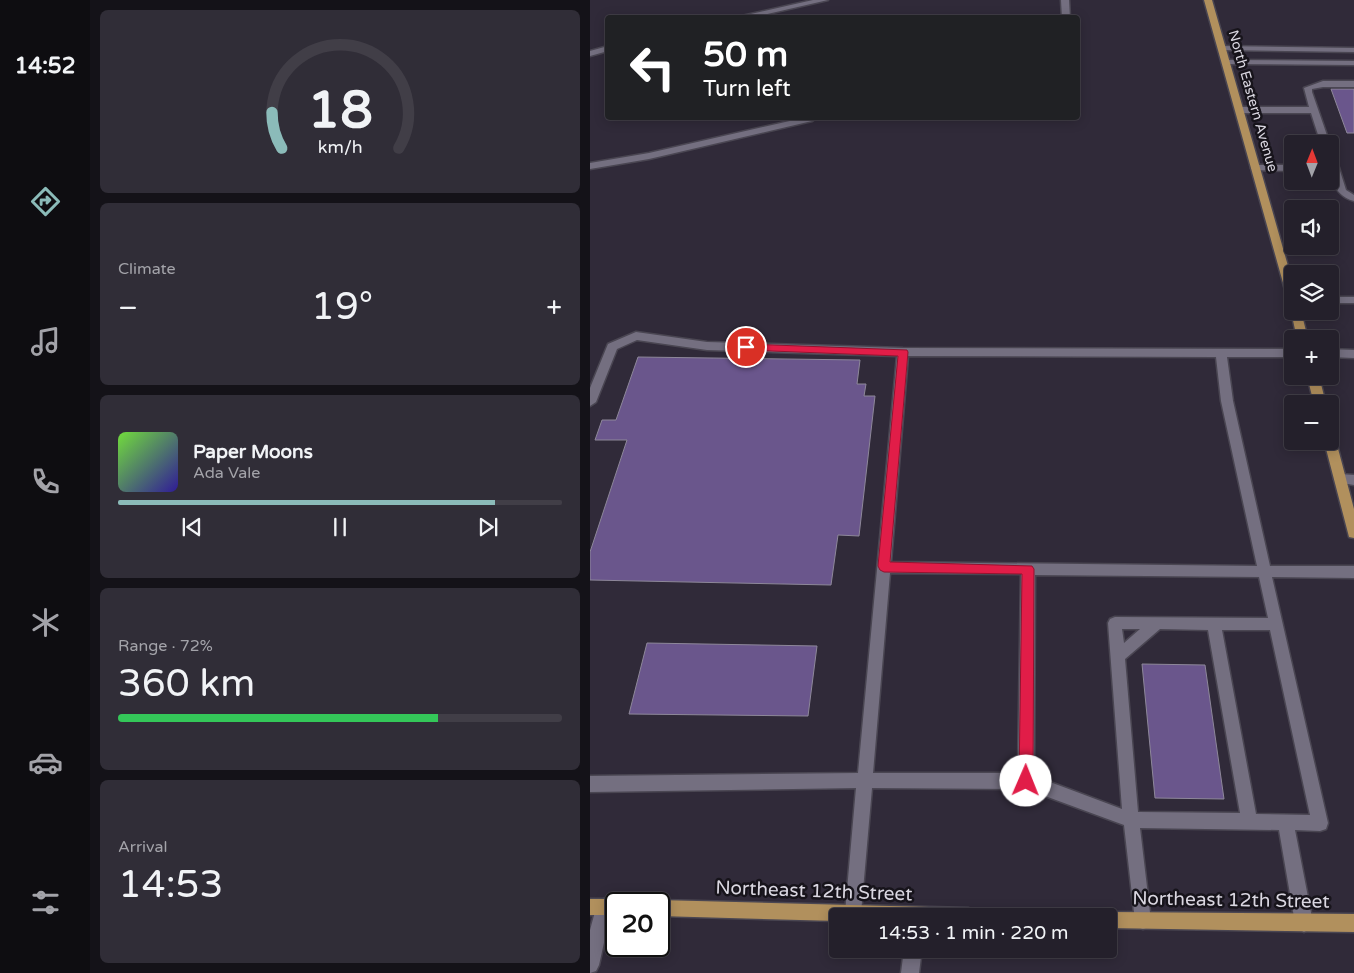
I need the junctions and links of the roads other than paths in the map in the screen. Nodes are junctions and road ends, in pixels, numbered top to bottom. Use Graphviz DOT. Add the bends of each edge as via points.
graph roads {
  1 [pos="824,0"];
  2 [pos="1065,0"];
  3 [pos="1208,0"];
  4 [pos="751,15"];
  5 [pos="1066,15"];
  6 [pos="1222,48"];
  7 [pos="605,49"];
  8 [pos="1354,50"];
  9 [pos="590,54"];
  10 [pos="1226,62"];
  11 [pos="1354,64"];
  12 [pos="1354,84"];
  13 [pos="1240,110"];
  14 [pos="1314,110"];
  15 [pos="803,120"];
  16 [pos="1323,135"];
  17 [pos="590,166"];
  18 [pos="1256,168"];
  19 [pos="1284,168"];
  20 [pos="1339,184"];
  21 [pos="1354,198"];
  22 [pos="1284,268"];
  23 [pos="1339,300"];
  24 [pos="1354,300"];
  25 [pos="903,352"];
  26 [pos="1221,353"];
  27 [pos="1284,353"];
  28 [pos="1339,353"];
  29 [pos="1354,354"];
  30 [pos="590,402"];
  31 [pos="1332,450"];
  32 [pos="1340,479"];
  33 [pos="1354,480"];
  34 [pos="1354,533"];
  35 [pos="884,566"];
  36 [pos="1028,569"];
  37 [pos="1265,571"];
  38 [pos="1354,572"];
  39 [pos="1157,623"];
  40 [pos="1214,624"];
  41 [pos="1277,624"];
  42 [pos="1118,656"];
  43 [pos="865,780"];
  44 [pos="1026,781"];
  45 [pos="590,784"];
  46 [pos="1130,820"];
  47 [pos="1249,821"];
  48 [pos="1286,822"];
  49 [pos="603,907"];
  50 [pos="670,908"];
  51 [pos="853,908"];
  52 [pos="829,912"];
  53 [pos="1117,920"];
  54 [pos="1143,921"];
  55 [pos="1304,923"];
  56 [pos="1354,923"];
  57 [pos="912,958"];
  58 [pos="590,965"];
  59 [pos="910,973"];
  1 -- 4 [label="street"];
  2 -- 5 [label="street"];
  3 -- 6 [label="main road, North Eastern Avenue"];
  6 -- 8 [label="street"];
  6 -- 10 [label="main road, North Eastern Avenue"];
  7 -- 9 [label="street"];
  10 -- 11 [label="street"];
  10 -- 13 [label="main road, North Eastern Avenue"];
  12 -- 14 [label="street" via="1323,84 1308,88"];
  13 -- 14 [label="street"];
  13 -- 18 [label="main road, North Eastern Avenue"];
  14 -- 16 [label="street"];
  15 -- 17 [label="street" via="658,154"];
  18 -- 19 [label="street"];
  18 -- 22 [label="main road, North Eastern Avenue"];
  20 -- 21 [label="street" via="1346,195"];
  23 -- 24 [label="street"];
  25 -- 26 [label="street"];
  25 -- 30 [label="street" via="707,346 636,336 612,347"];
  25 -- 35 [label="street"];
  26 -- 27 [label="street"];
  26 -- 37 [label="street" via="1226,401"];
  28 -- 29 [label="street"];
  31 -- 32 [label="main road"];
  32 -- 33 [label="street"];
  32 -- 34 [label="main road"];
  35 -- 36 [label="street"];
  35 -- 43 [label="street"];
  36 -- 37 [label="street"];
  36 -- 44 [label="street"];
  37 -- 38 [label="street"];
  37 -- 41 [label="street"];
  39 -- 40 [label="street"];
  39 -- 42 [label="street"];
  39 -- 42 [label="street" via="1115,623"];
  40 -- 41 [label="street"];
  40 -- 47 [label="street"];
  41 -- 48 [label="street" via="1320,822"];
  42 -- 46 [label="street"];
  43 -- 44 [label="street"];
  43 -- 45 [label="street"];
  43 -- 51 [label="street"];
  44 -- 46 [label="street"];
  46 -- 47 [label="street"];
  46 -- 54 [label="street"];
  47 -- 48 [label="street"];
  48 -- 55 [label="street"];
  49 -- 58 [label="street"];
  50 -- 52 [label="main road, Northeast 12th Street"];
  53 -- 54 [label="main road, Northeast 12th Street"];
  54 -- 55 [label="main road, Northeast 12th Street"];
  55 -- 56 [label="main road, Northeast 12th Street"];
  57 -- 59 [label="street"];
}
